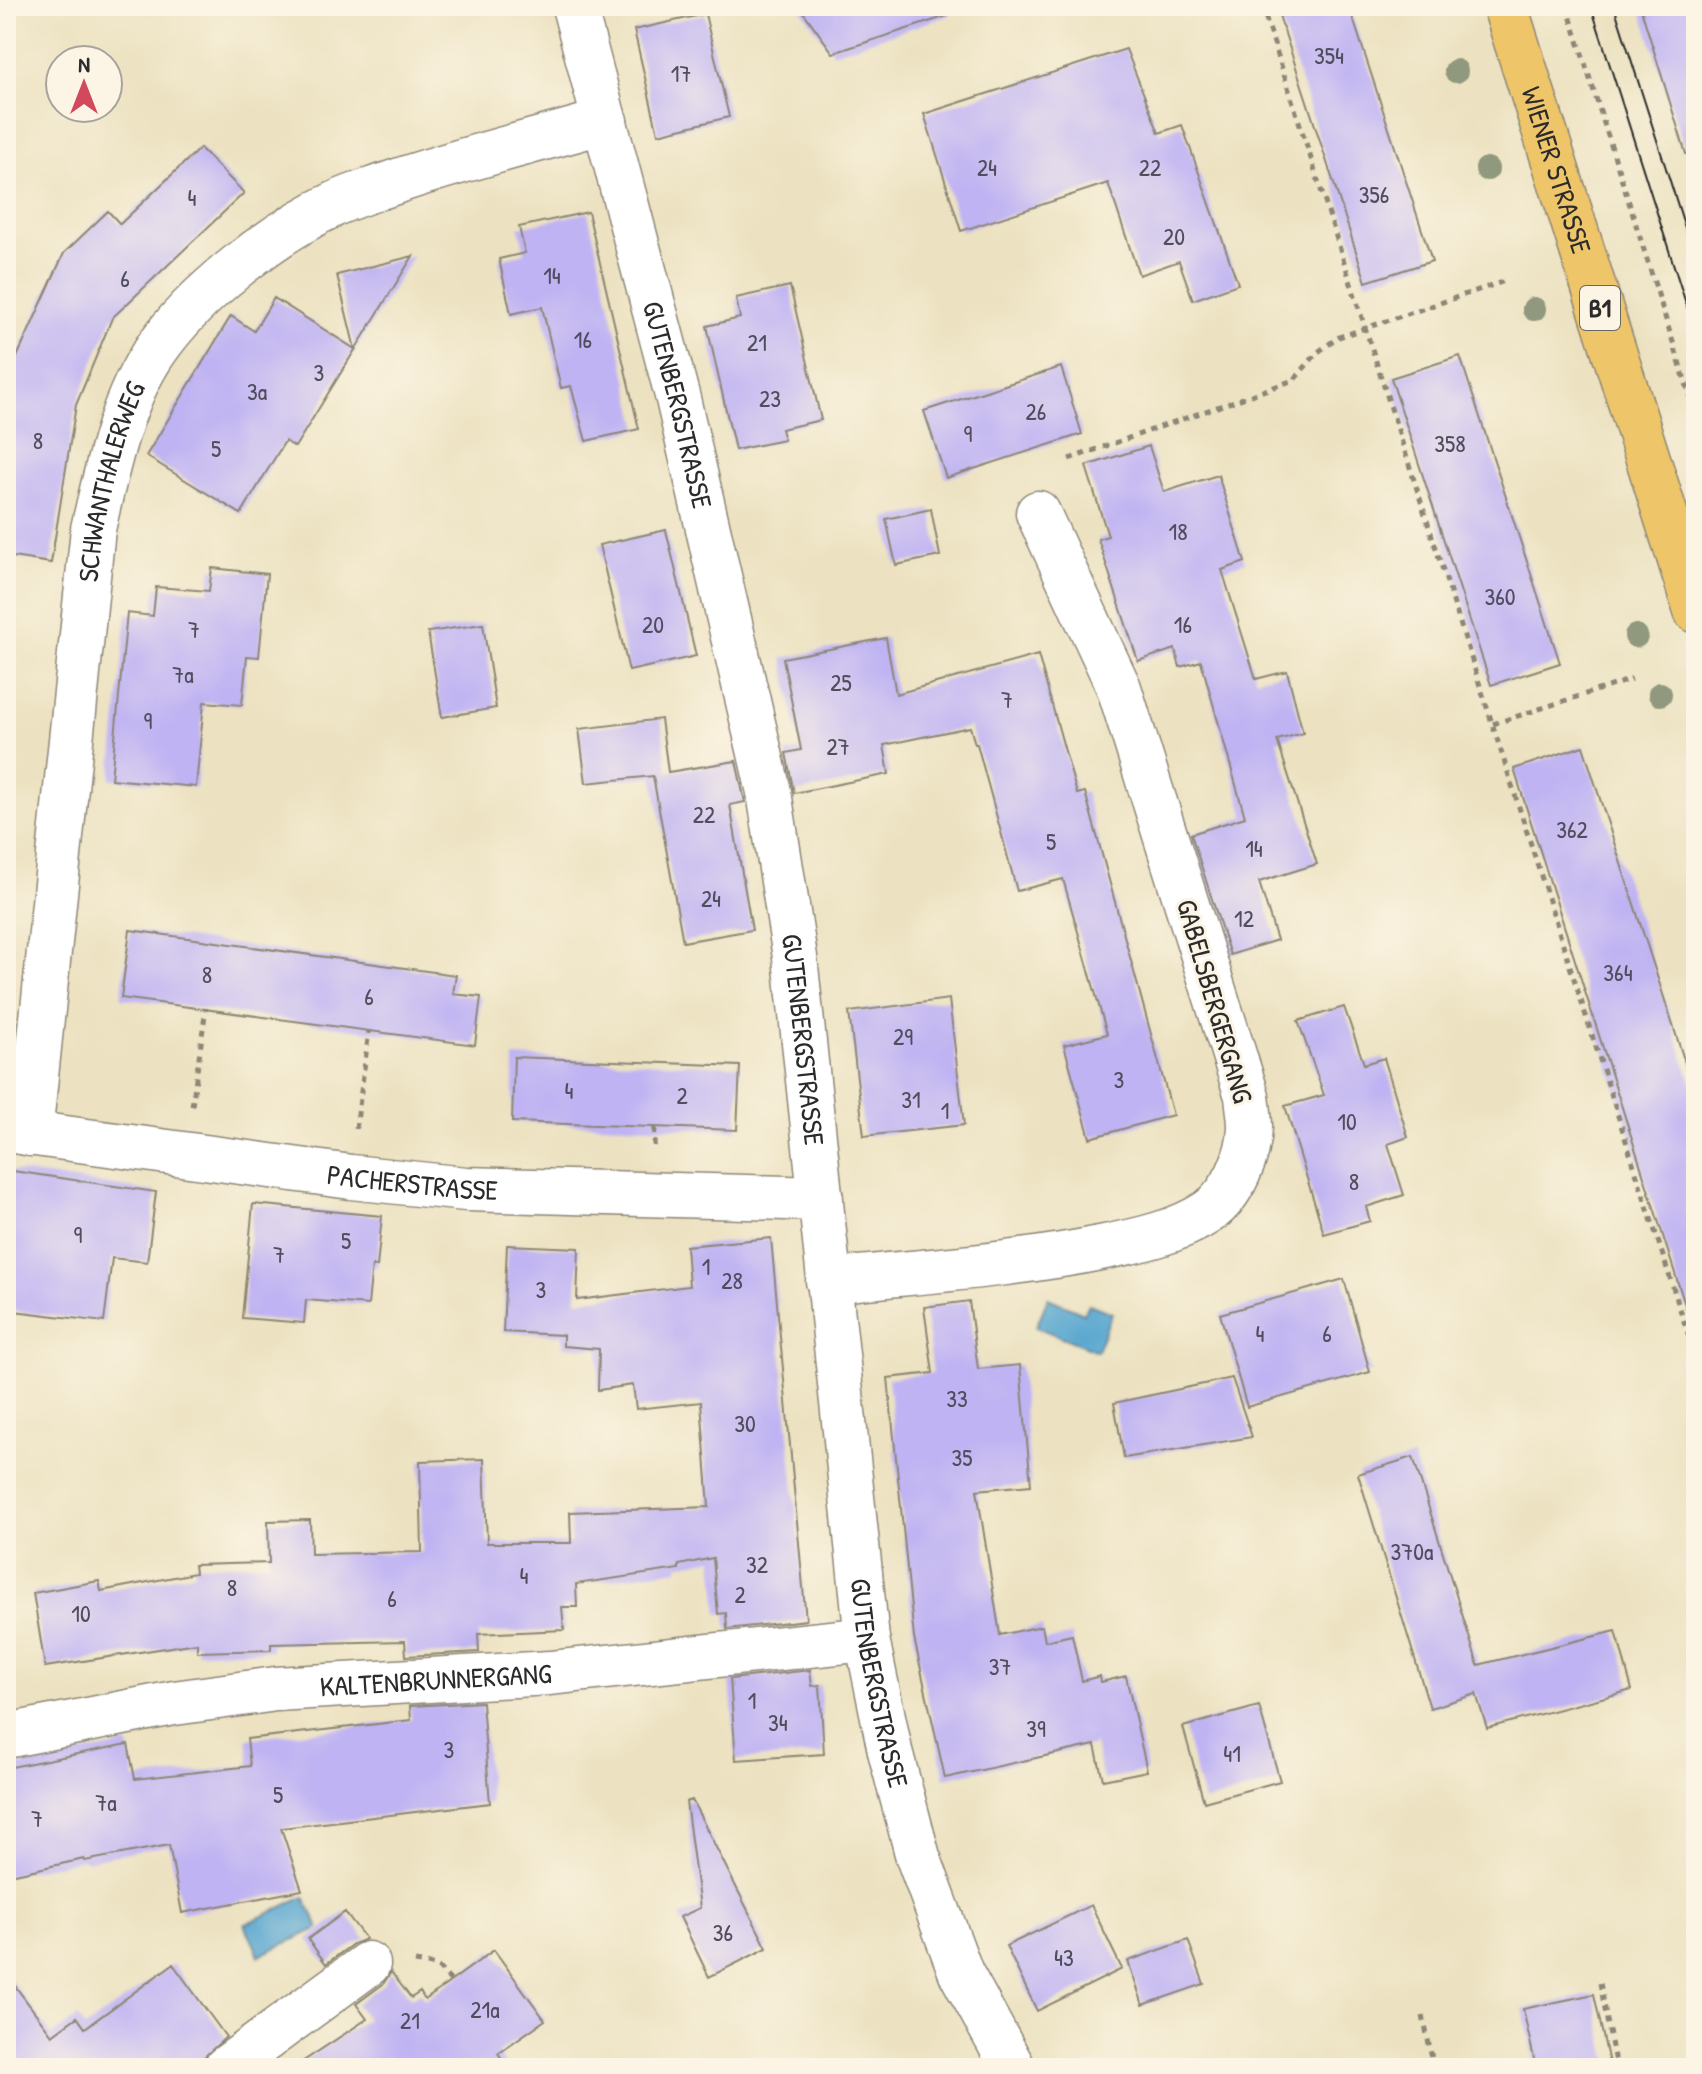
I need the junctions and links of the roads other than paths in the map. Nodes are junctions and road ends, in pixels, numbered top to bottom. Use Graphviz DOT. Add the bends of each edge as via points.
graph roads {
  1 [pos="574,6"];
  2 [pos="1505,6"];
  3 [pos="605,121"];
  4 [pos="1038,513"];
  5 [pos="1696,611"];
  6 [pos="18,1132"];
  7 [pos="821,1199"];
  8 [pos="828,1281"];
  9 [pos="867,1639"];
  10 [pos="6,1736"];
  11 [pos="368,1964"];
  12 [pos="226,2068"];
  13 [pos="1013,2068"];
  1 -- 3 [label="street, GUTENBERGSTRASSE"];
  2 -- 5 [label="main road, WIENER STRASSE / B1"];
  3 -- 6 [label="street, SCHWANTHALERWEG" via="448,164 337,203 269,243 195,301 154,353 127,407 93,529"];
  3 -- 7 [label="street, GUTENBERGSTRASSE" via="678,399 769,792 795,957"];
  4 -- 8 [label="street, GABELSBERGERGANG" via="1123,702 1247,1096 1250,1128 1242,1159 1232,1186 1210,1211 1137,1241 1054,1258"];
  6 -- 7 [label="street, PACHERSTRASSE" via="466,1189"];
  7 -- 8 [label="street, GUTENBERGSTRASSE"];
  8 -- 9 [label="street, GUTENBERGSTRASSE"];
  9 -- 10 [label="street, KALTENBRUNNERGANG" via="550,1673 276,1689"];
  9 -- 13 [label="street, GUTENBERGSTRASSE" via="918,1857 961,1973"];
  11 -- 12 [label="street"];
}
